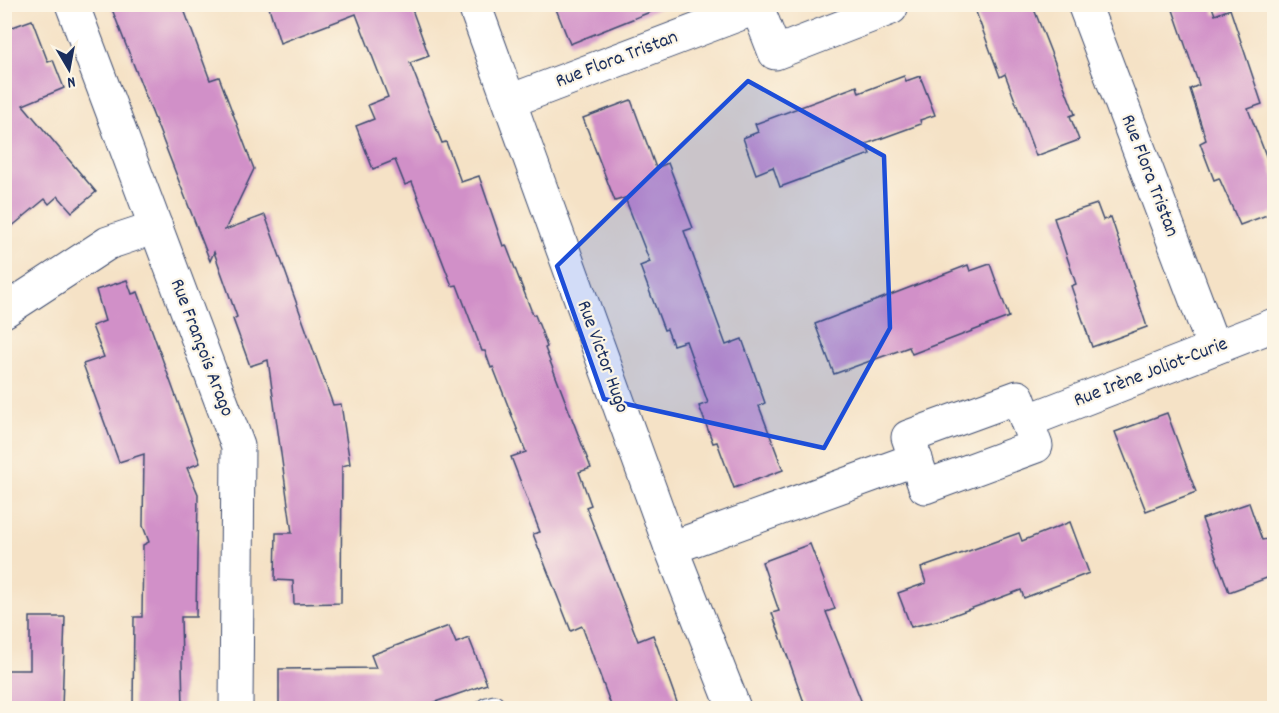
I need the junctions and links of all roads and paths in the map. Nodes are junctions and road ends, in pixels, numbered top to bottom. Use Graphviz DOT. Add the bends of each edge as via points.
graph roads {
  1 [pos="72,4"];
  2 [pos="474,4"];
  3 [pos="890,4"];
  4 [pos="1084,4"];
  5 [pos="757,6"];
  6 [pos="510,101"];
  7 [pos="156,227"];
  8 [pos="4,311"];
  9 [pos="1275,325"];
  10 [pos="1214,348"];
  11 [pos="1027,421"];
  12 [pos="916,459"];
  13 [pos="671,548"];
  14 [pos="236,708"];
  15 [pos="734,708"];
  1 -- 7 [label="street, Rue François Arago"];
  2 -- 6 [label="street, Rue Victor Hugo"];
  3 -- 5 [label="street, Rue Flora Tristan" via="891,8 775,53"];
  4 -- 10 [label="street, Rue Flora Tristan"];
  5 -- 6 [label="street, Rue Flora Tristan"];
  6 -- 13 [label="street, Rue Victor Hugo"];
  7 -- 8 [label="street" via="108,243"];
  7 -- 14 [label="street, Rue François Arago" via="238,446"];
  9 -- 10 [label="street, Rue Irène Joliot-Curie"];
  10 -- 11 [label="street, Rue Irène Joliot-Curie"];
  11 -- 12 [label="street" via="1018,397 908,437"];
  11 -- 12 [label="street" via="1036,446 926,487"];
  12 -- 13 [label="street"];
  13 -- 15 [label="street, Rue Victor Hugo"];
}
